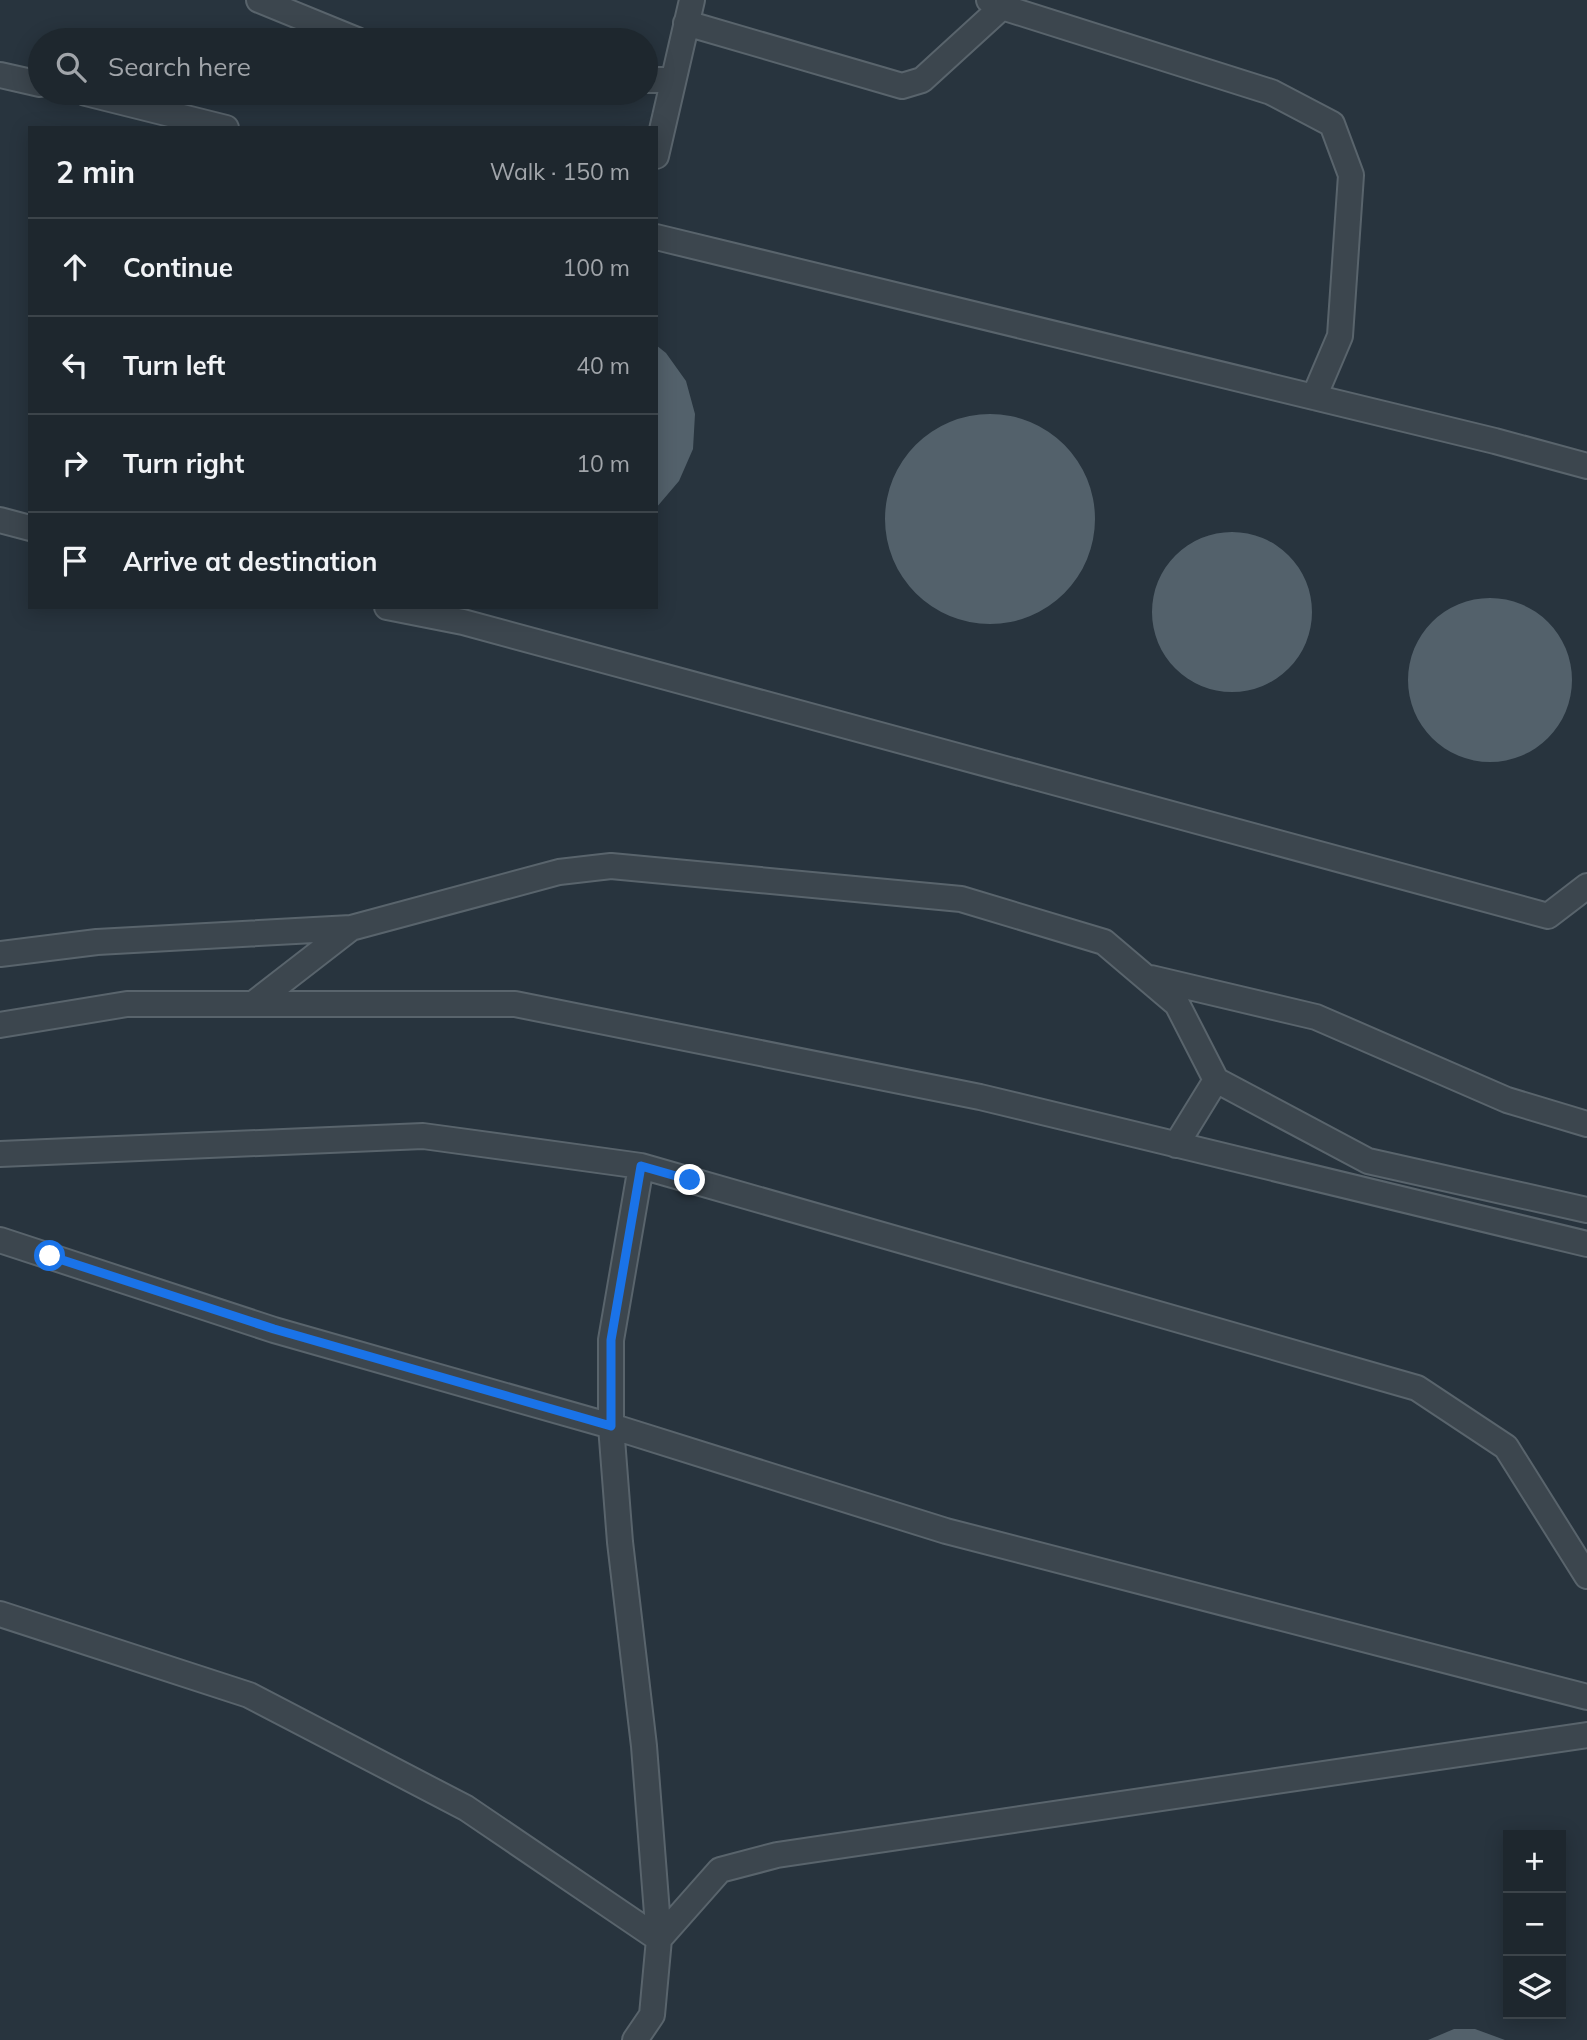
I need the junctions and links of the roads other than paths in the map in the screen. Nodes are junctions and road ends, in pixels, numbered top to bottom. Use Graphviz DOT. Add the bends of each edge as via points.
graph roads {
  1 [pos="259,0"];
  2 [pos="996,4"];
  3 [pos="689,12"];
  4 [pos="328,28"];
  5 [pos="0,75"];
  6 [pos="658,80"];
  7 [pos="673,80"];
  8 [pos="28,81"];
  9 [pos="134,105"];
  10 [pos="218,126"];
  11 [pos="658,147"];
  12 [pos="658,237"];
  13 [pos="1314,397"];
  14 [pos="1587,466"];
  15 [pos="0,520"];
  16 [pos="28,527"];
  17 [pos="396,609"];
  18 [pos="1587,886"];
  19 [pos="351,928"];
  20 [pos="0,954"];
  21 [pos="1146,977"];
  22 [pos="253,1004"];
  23 [pos="0,1024"];
  24 [pos="1216,1080"];
  25 [pos="1587,1124"];
  26 [pos="1175,1144"];
  27 [pos="0,1154"];
  28 [pos="641,1166"];
  29 [pos="1587,1210"];
  30 [pos="0,1240"];
  31 [pos="1587,1244"];
  32 [pos="611,1426"];
  33 [pos="1587,1576"];
  34 [pos="0,1614"];
  35 [pos="1587,1697"];
  36 [pos="1587,1735"];
  37 [pos="659,1939"];
  38 [pos="635,2040"];
  1 -- 4 [label="lane"];
  2 -- 3 [label="lane" via="922,80 902,86"];
  2 -- 13 [label="lane" via="1271,92 1332,124 1351,175 1340,336"];
  3 -- 7 [label="lane"];
  5 -- 8 [label="lane"];
  6 -- 7 [label="lane"];
  7 -- 11 [label="lane"];
  9 -- 10 [label="lane"];
  12 -- 13 [label="lane"];
  13 -- 14 [label="lane"];
  15 -- 16 [label="lane"];
  17 -- 18 [label="lane" via="476,626 1548,916"];
  19 -- 20 [label="lane" via="97,942"];
  19 -- 21 [label="lane" via="559,872 611,866 961,899 1104,942"];
  19 -- 22 [label="lane"];
  21 -- 24 [label="lane" via="1177,1004"];
  21 -- 25 [label="lane" via="1316,1017 1507,1100"];
  22 -- 23 [label="lane" via="127,1004"];
  22 -- 26 [label="lane" via="515,1004 980,1097"];
  24 -- 26 [label="lane"];
  24 -- 29 [label="lane" via="1367,1161"];
  26 -- 31 [label="lane"];
  27 -- 28 [label="lane" via="422,1136"];
  28 -- 32 [label="lane" via="611,1340"];
  28 -- 33 [label="lane" via="1417,1388 1506,1447"];
  30 -- 32 [label="lane" via="274,1329"];
  32 -- 35 [label="lane" via="946,1531"];
  32 -- 37 [label="lane"];
  34 -- 37 [label="lane" via="249,1695 466,1808"];
  36 -- 37 [label="lane" via="777,1855 720,1870"];
  37 -- 38 [label="lane" via="652,2015"];
}
